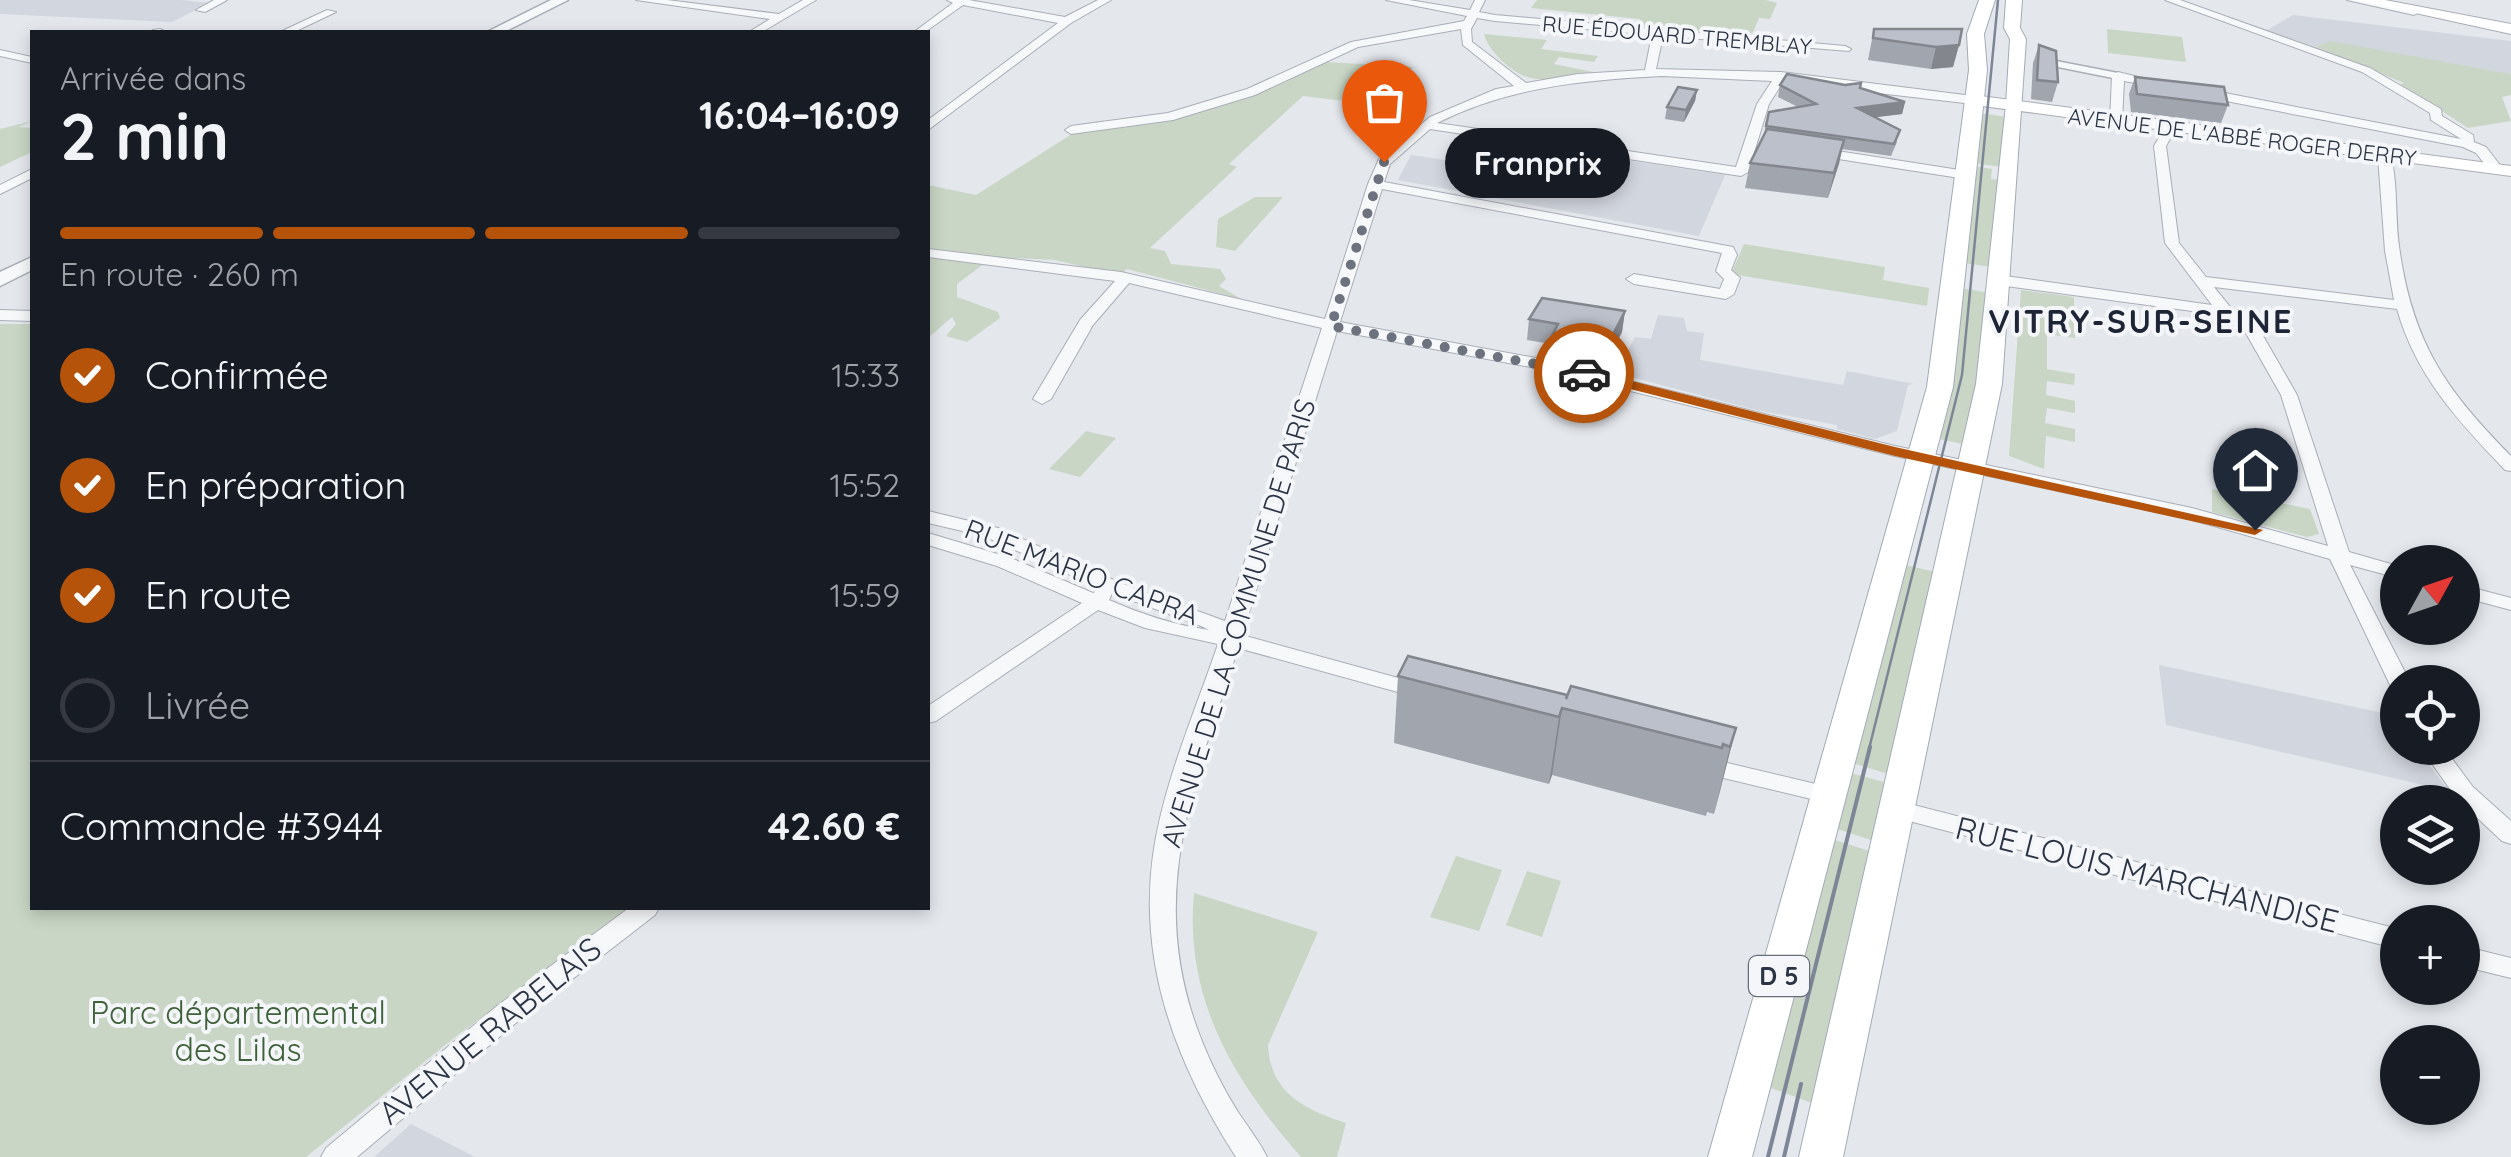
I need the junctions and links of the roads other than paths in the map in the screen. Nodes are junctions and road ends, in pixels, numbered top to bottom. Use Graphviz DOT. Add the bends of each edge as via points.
graph roads {
  1 [pos="222,0"];
  2 [pos="562,0"];
  3 [pos="644,0"];
  4 [pos="812,0"];
  5 [pos="1106,0"];
  6 [pos="1391,0"];
  7 [pos="1480,0"];
  8 [pos="1986,0"];
  9 [pos="2014,0"];
  10 [pos="2352,0"];
  11 [pos="2364,0"];
  12 [pos="960,1"];
  13 [pos="2174,1"];
  14 [pos="201,10"];
  15 [pos="331,12"];
  16 [pos="781,17"];
  17 [pos="1470,20"];
  18 [pos="1067,21"];
  19 [pos="291,30"];
  20 [pos="498,30"];
  21 [pos="758,30"];
  22 [pos="922,30"];
  23 [pos="2511,32"];
  24 [pos="1658,33"];
  25 [pos="1845,50"];
  26 [pos="0,52"];
  27 [pos="30,60"];
  28 [pos="2050,63"];
  29 [pos="1650,72"];
  30 [pos="1780,76"];
  31 [pos="2118,76"];
  32 [pos="1524,88"];
  33 [pos="1973,100"];
  34 [pos="2015,105"];
  35 [pos="2116,121"];
  36 [pos="930,124"];
  37 [pos="1426,124"];
  38 [pos="2170,128"];
  39 [pos="1071,130"];
  40 [pos="2467,144"];
  41 [pos="1798,150"];
  42 [pos="2386,156"];
  43 [pos="2504,170"];
  44 [pos="30,174"];
  45 [pos="1966,175"];
  46 [pos="1376,184"];
  47 [pos="0,190"];
  48 [pos="930,254"];
  49 [pos="30,264"];
  50 [pos="1126,278"];
  51 [pos="1634,279"];
  52 [pos="0,280"];
  53 [pos="1998,280"];
  54 [pos="2202,281"];
  55 [pos="2401,305"];
  56 [pos="2225,311"];
  57 [pos="0,316"];
  58 [pos="30,316"];
  59 [pos="1334,319"];
  60 [pos="1042,399"];
  61 [pos="1921,456"];
  62 [pos="2511,466"];
  63 [pos="1972,467"];
  64 [pos="930,518"];
  65 [pos="991,532"];
  66 [pos="930,539"];
  67 [pos="976,548"];
  68 [pos="2338,554"];
  69 [pos="2380,567"];
  70 [pos="1111,586"];
  71 [pos="2480,595"];
  72 [pos="1094,604"];
  73 [pos="2511,604"];
  74 [pos="1240,643"];
  75 [pos="2391,665"];
  76 [pos="1439,696"];
  77 [pos="930,715"];
  78 [pos="1683,760"];
  79 [pos="2444,765"];
  80 [pos="1828,795"];
  81 [pos="1898,810"];
  82 [pos="2511,835"];
  83 [pos="643,910"];
  84 [pos="2380,934"];
  85 [pos="2480,960"];
  86 [pos="2511,968"];
  87 [pos="336,1157"];
  88 [pos="1252,1157"];
  89 [pos="1730,1157"];
  90 [pos="1821,1157"];
  1 -- 14 [label="street"];
  2 -- 20 [label="street"];
  3 -- 16 [label="street"];
  4 -- 16 [label="street"];
  5 -- 18 [label="street"];
  6 -- 17 [label="street, RUE ÉDOUARD TREMBLAY"];
  7 -- 17 [label="street"];
  8 -- 33 [label="main road, D 5"];
  9 -- 34 [label="main road"];
  10 -- 23 [label="street"];
  11 -- 23 [label="main road"];
  12 -- 18 [label="street"];
  12 -- 22 [label="street"];
  13 -- 40 [label="street" via="2378,75 2437,112"];
  15 -- 19 [label="street"];
  16 -- 21 [label="street"];
  17 -- 24 [label="street, RUE ÉDOUARD TREMBLAY"];
  17 -- 32 [label="street" via="1466,36 1474,52"];
  17 -- 39 [label="street" via="1355,44 1251,92 1170,117"];
  18 -- 36 [label="street"];
  24 -- 25 [label="street, RUE ÉDOUARD TREMBLAY"];
  24 -- 29 [label="street"];
  26 -- 27 [label="street"];
  28 -- 31 [label="street"];
  29 -- 30 [label="street"];
  29 -- 32 [label="street"];
  30 -- 33 [label="street"];
  30 -- 37 [label="street" via="1763,104 1759,145 1741,172"];
  31 -- 35 [label="street"];
  31 -- 40 [label="street"];
  32 -- 37 [label="street"];
  33 -- 34 [label="main road, AVENUE DE L'ABBÉ ROGER DERRY"];
  33 -- 45 [label="main road, D 5"];
  34 -- 35 [label="main road, AVENUE DE L'ABBÉ ROGER DERRY"];
  34 -- 53 [label="main road"];
  35 -- 38 [label="main road, AVENUE DE L'ABBÉ ROGER DERRY"];
  37 -- 46 [label="street, AVENUE DE LA COMMUNE DE PARIS" via="1399,144"];
  38 -- 42 [label="main road, AVENUE DE L'ABBÉ ROGER DERRY"];
  38 -- 54 [label="street" via="2160,146 2172,243"];
  40 -- 43 [label="street"];
  41 -- 45 [label="street"];
  42 -- 43 [label="main road, AVENUE DE L'ABBÉ ROGER DERRY"];
  42 -- 55 [label="street" via="2384,187"];
  44 -- 47 [label="street"];
  45 -- 61 [label="main road, D 5" via="1943,371"];
  46 -- 51 [label="street" via="1730,255 1723,272 1732,278 1726,294"];
  46 -- 59 [label="street, AVENUE DE LA COMMUNE DE PARIS"];
  48 -- 50 [label="street"];
  49 -- 52 [label="street"];
  50 -- 59 [label="street"];
  50 -- 60 [label="street" via="1086,323"];
  53 -- 56 [label="street"];
  53 -- 63 [label="main road" via="1989,384"];
  54 -- 55 [label="street"];
  54 -- 56 [label="street"];
  55 -- 62 [label="street" via="2444,394"];
  56 -- 68 [label="street" via="2245,318 2289,394"];
  57 -- 58 [label="street"];
  59 -- 61 [label="street"];
  59 -- 74 [label="street, AVENUE DE LA COMMUNE DE PARIS"];
  61 -- 63 [label="street"];
  61 -- 80 [label="main road, D 5"];
  63 -- 68 [label="street" via="2192,514"];
  63 -- 81 [label="main road"];
  64 -- 65 [label="street, RUE MARIO CAPRA"];
  65 -- 67 [label="street"];
  65 -- 70 [label="street, RUE MARIO CAPRA"];
  66 -- 67 [label="street, RUE MARIO CAPRA"];
  67 -- 72 [label="street, RUE MARIO CAPRA"];
  68 -- 69 [label="street"];
  68 -- 75 [label="street"];
  70 -- 72 [label="street"];
  70 -- 74 [label="street, RUE MARIO CAPRA" via="1208,621"];
  71 -- 73 [label="street"];
  72 -- 74 [label="street, RUE MARIO CAPRA" via="1198,638"];
  72 -- 77 [label="street"];
  74 -- 76 [label="street, RUE MARIO CAPRA"];
  74 -- 88 [label="street, AVENUE DE LA COMMUNE DE PARIS" via="1173,817 1161,890 1162,950 1199,1074"];
  78 -- 80 [label="street"];
  79 -- 82 [label="street"];
  80 -- 89 [label="main road, D 5"];
  81 -- 84 [label="street, RUE LOUIS MARCHANDISE"];
  81 -- 90 [label="main road"];
  83 -- 87 [label="street, AVENUE RABELAIS"];
  85 -- 86 [label="street"];
}
